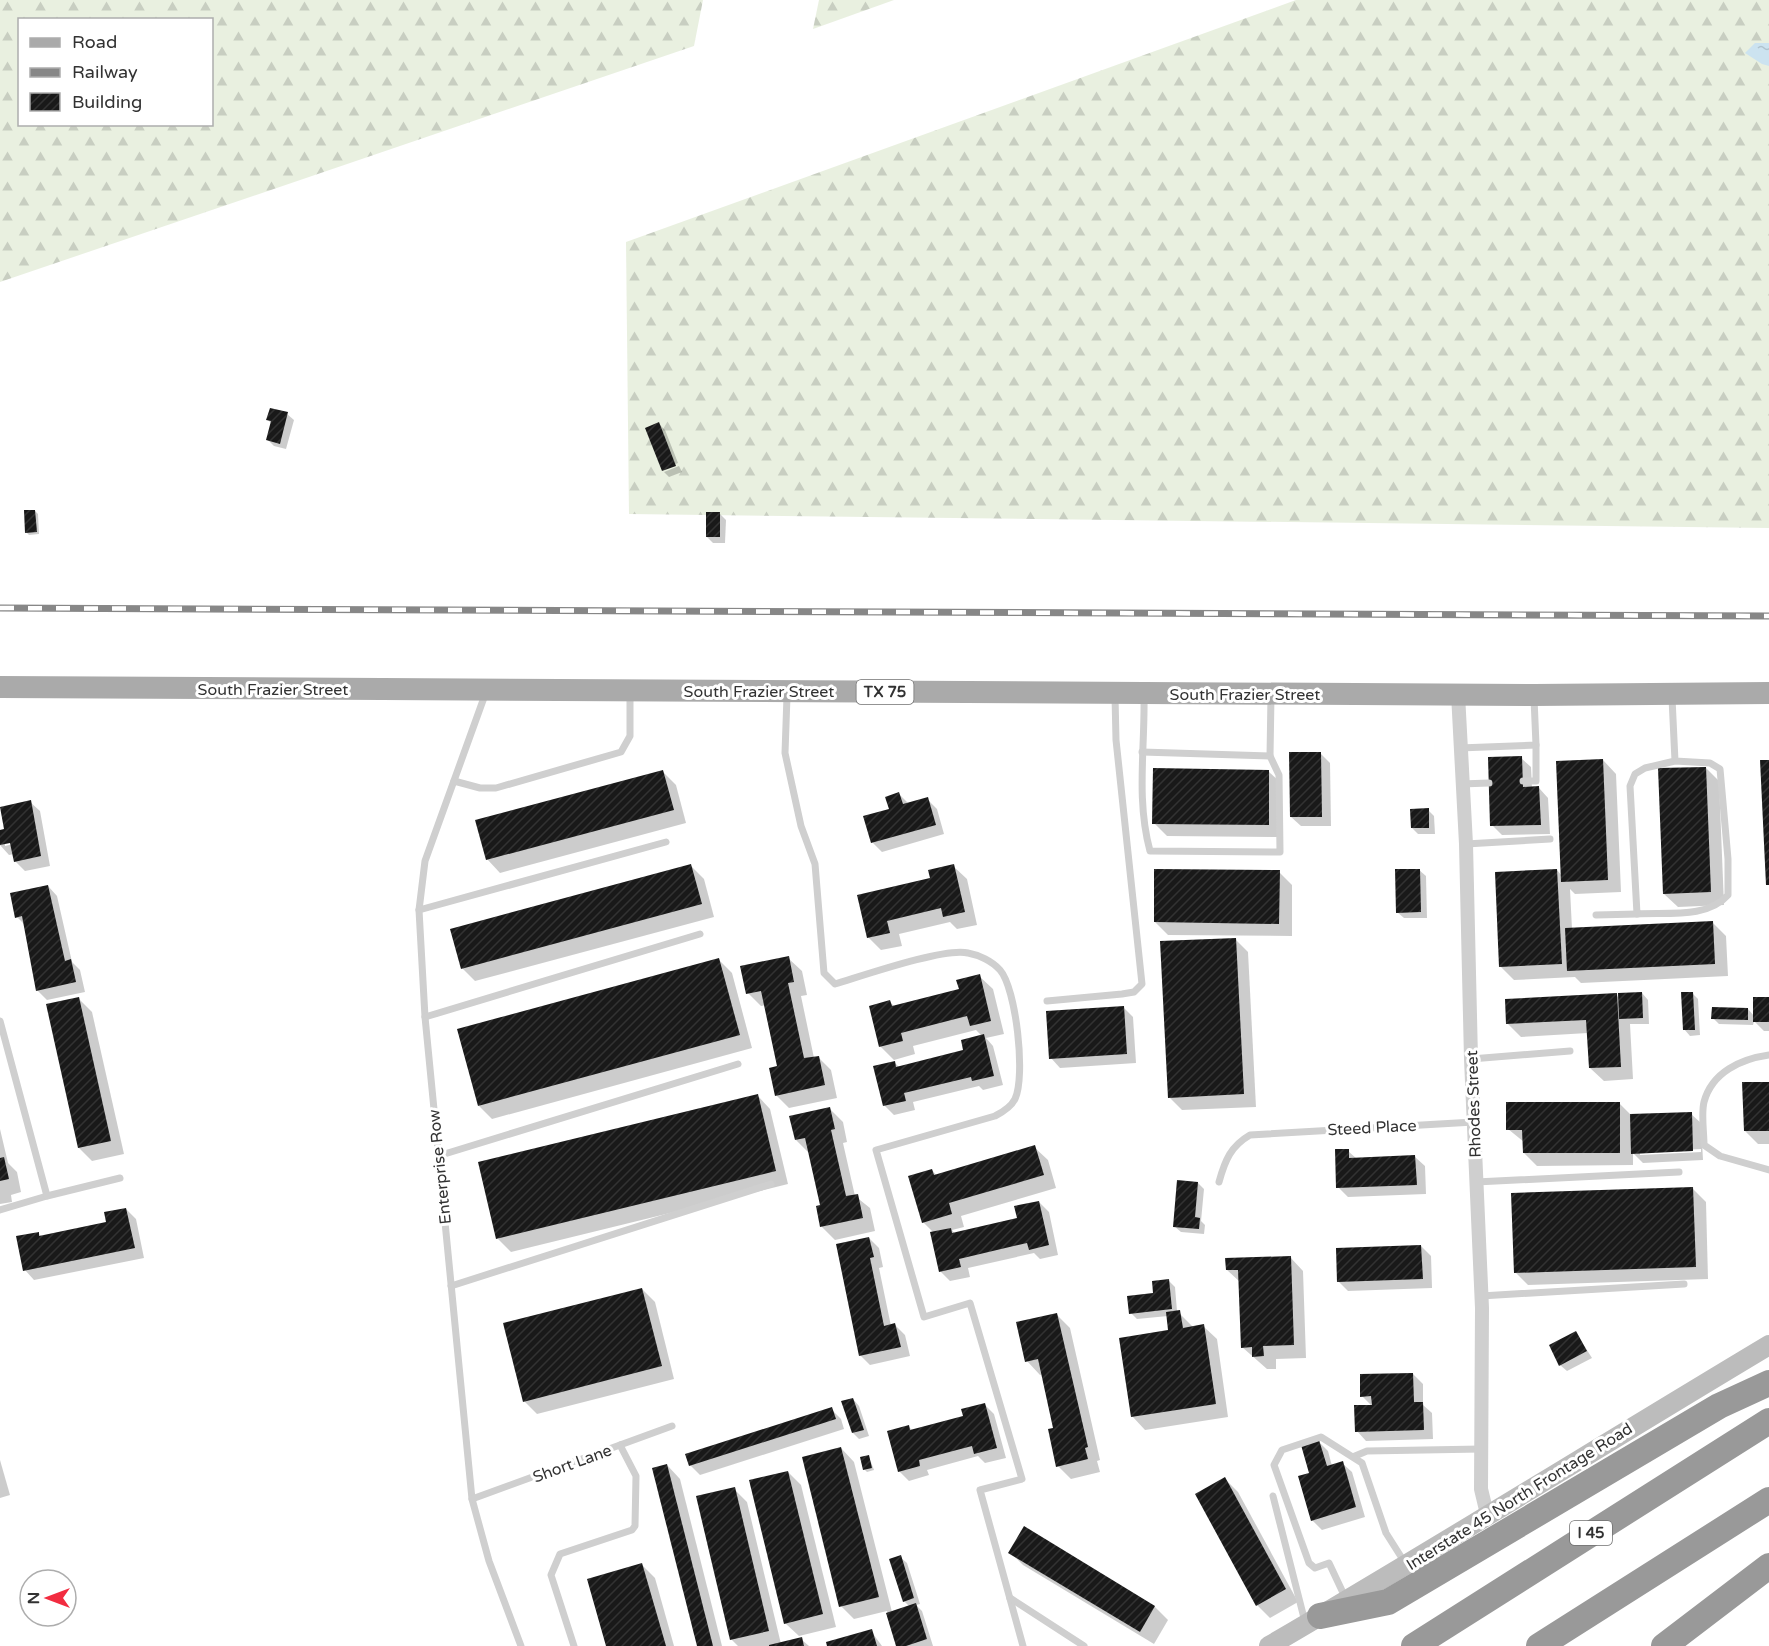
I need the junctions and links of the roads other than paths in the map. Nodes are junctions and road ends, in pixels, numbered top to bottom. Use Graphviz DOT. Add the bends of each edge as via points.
graph roads {
  1 [pos="0,687"];
  2 [pos="486,690"];
  3 [pos="630,690"];
  4 [pos="788,691"];
  5 [pos="1115,693"];
  6 [pos="1144,693"];
  7 [pos="1769,693"];
  8 [pos="1271,694"];
  9 [pos="1458,694"];
  10 [pos="1534,695"];
  11 [pos="1672,696"];
  12 [pos="1536,746"];
  13 [pos="1459,748"];
  14 [pos="1143,752"];
  15 [pos="1270,756"];
  16 [pos="1675,761"];
  17 [pos="454,781"];
  18 [pos="1523,781"];
  19 [pos="1489,783"];
  20 [pos="1461,784"];
  21 [pos="1550,839"];
  22 [pos="666,842"];
  23 [pos="1466,844"];
  24 [pos="419,910"];
  25 [pos="1637,914"];
  26 [pos="1596,915"];
  27 [pos="699,934"];
  28 [pos="1047,1001"];
  29 [pos="425,1017"];
  30 [pos="0,1021"];
  31 [pos="1570,1051"];
  32 [pos="1769,1055"];
  33 [pos="1471,1059"];
  34 [pos="738,1064"];
  35 [pos="1474,1122"];
  36 [pos="438,1156"];
  37 [pos="1769,1170"];
  38 [pos="1679,1173"];
  39 [pos="120,1178"];
  40 [pos="1219,1182"];
  41 [pos="1476,1182"];
  42 [pos="771,1185"];
  43 [pos="47,1196"];
  44 [pos="0,1210"];
  45 [pos="1684,1284"];
  46 [pos="451,1286"];
  47 [pos="1481,1296"];
  48 [pos="1769,1345"];
  49 [pos="1769,1383"];
  50 [pos="1769,1421"];
  51 [pos="672,1426"];
  52 [pos="620,1445"];
  53 [pos="1481,1449"];
  54 [pos="1354,1456"];
  55 [pos="1273,1496"];
  56 [pos="472,1499"];
  57 [pos="1769,1500"];
  58 [pos="1487,1514"];
  59 [pos="1407,1566"];
  60 [pos="1769,1566"];
  61 [pos="1769,1582"];
  62 [pos="1010,1598"];
  63 [pos="1346,1599"];
  64 [pos="1312,1620"];
  65 [pos="521,1646"];
  66 [pos="574,1646"];
  67 [pos="1023,1646"];
  68 [pos="1084,1646"];
  69 [pos="1269,1646"];
  70 [pos="1414,1646"];
  71 [pos="1539,1646"];
  72 [pos="1664,1646"];
  73 [pos="1671,1646"];
  1 -- 2 [label="main road, South Frazier Street / TX 75"];
  2 -- 3 [label="main road, South Frazier Street / TX 75"];
  2 -- 17 [label="lane, Enterprise Row"];
  3 -- 4 [label="main road, South Frazier Street / TX 75"];
  3 -- 17 [label="lane" via="630,736 621,752 496,788"];
  4 -- 5 [label="main road, South Frazier Street / TX 75"];
  4 -- 62 [label="lane" via="785,753 801,825 815,864 824,973 835,984 957,950 986,959 999,969 1010,987 1019,1061 1018,1089 1007,1110 876,1150 924,1317 970,1303 1022,1479 980,1490"];
  5 -- 6 [label="main road, South Frazier Street / TX 75"];
  5 -- 28 [label="lane" via="1116,740 1142,984 1134,992"];
  6 -- 8 [label="main road, South Frazier Street / TX 75"];
  6 -- 14 [label="lane"];
  7 -- 11 [label="main road, South Frazier Street / TX 75"];
  8 -- 9 [label="main road, South Frazier Street / TX 75"];
  8 -- 15 [label="lane"];
  9 -- 10 [label="main road, South Frazier Street / TX 75"];
  9 -- 13 [label="street, Rhodes Street"];
  10 -- 11 [label="main road, South Frazier Street / TX 75"];
  10 -- 12 [label="lane"];
  11 -- 16 [label="lane"];
  12 -- 13 [label="lane"];
  12 -- 18 [label="lane" via="1536,781"];
  13 -- 20 [label="street, Rhodes Street"];
  14 -- 15 [label="lane"];
  14 -- 15 [label="lane" via="1143,824 1150,851 1280,852 1279,775"];
  16 -- 25 [label="lane" via="1645,768 1635,774 1630,786"];
  16 -- 25 [label="lane" via="1710,763 1720,769 1728,895 1720,904 1704,910"];
  17 -- 24 [label="lane, Enterprise Row" via="425,861"];
  19 -- 20 [label="lane"];
  20 -- 23 [label="street, Rhodes Street"];
  21 -- 23 [label="lane"];
  22 -- 24 [label="lane"];
  23 -- 33 [label="street, Rhodes Street"];
  24 -- 29 [label="lane, Enterprise Row"];
  25 -- 26 [label="lane"];
  27 -- 29 [label="lane"];
  29 -- 36 [label="lane, Enterprise Row"];
  30 -- 43 [label="lane"];
  31 -- 33 [label="lane"];
  32 -- 37 [label="lane" via="1748,1058 1720,1074 1704,1102 1704,1145 1720,1156"];
  33 -- 35 [label="street, Rhodes Street"];
  34 -- 36 [label="lane"];
  35 -- 40 [label="lane, Steed Place" via="1251,1135 1236,1143 1224,1161"];
  35 -- 41 [label="street, Rhodes Street"];
  36 -- 46 [label="lane, Enterprise Row"];
  38 -- 41 [label="lane"];
  39 -- 43 [label="lane"];
  41 -- 47 [label="street, Rhodes Street"];
  42 -- 46 [label="lane"];
  43 -- 44 [label="lane"];
  45 -- 47 [label="lane"];
  46 -- 56 [label="lane, Enterprise Row"];
  47 -- 53 [label="street, Rhodes Street"];
  48 -- 58 [label="main road, Interstate 45 North Frontage Road"];
  49 -- 64 [label="highway" via="1719,1406 1388,1602"];
  50 -- 70 [label="highway, I 45"];
  51 -- 52 [label="lane, Short Lane"];
  52 -- 56 [label="lane, Short Lane"];
  52 -- 66 [label="lane" via="636,1476 635,1526 560,1554 551,1575"];
  53 -- 54 [label="lane" via="1368,1451"];
  53 -- 58 [label="street, Rhodes Street" via="1480,1489"];
  54 -- 59 [label="lane" via="1362,1463 1386,1533"];
  54 -- 63 [label="lane" via="1321,1437 1282,1450 1274,1465 1309,1563 1315,1568 1329,1563"];
  55 -- 64 [label="lane"];
  56 -- 65 [label="lane, Enterprise Row" via="489,1561"];
  57 -- 71 [label="highway"];
  58 -- 59 [label="main road, Interstate 45 North Frontage Road"];
  59 -- 63 [label="main road, Interstate 45 North Frontage Road"];
  60 -- 72 [label="highway"];
  61 -- 73 [label="main road"];
  62 -- 67 [label="lane"];
  62 -- 68 [label="lane"];
  63 -- 64 [label="main road, Interstate 45 North Frontage Road"];
  64 -- 69 [label="main road, Interstate 45 North Frontage Road"];
}
